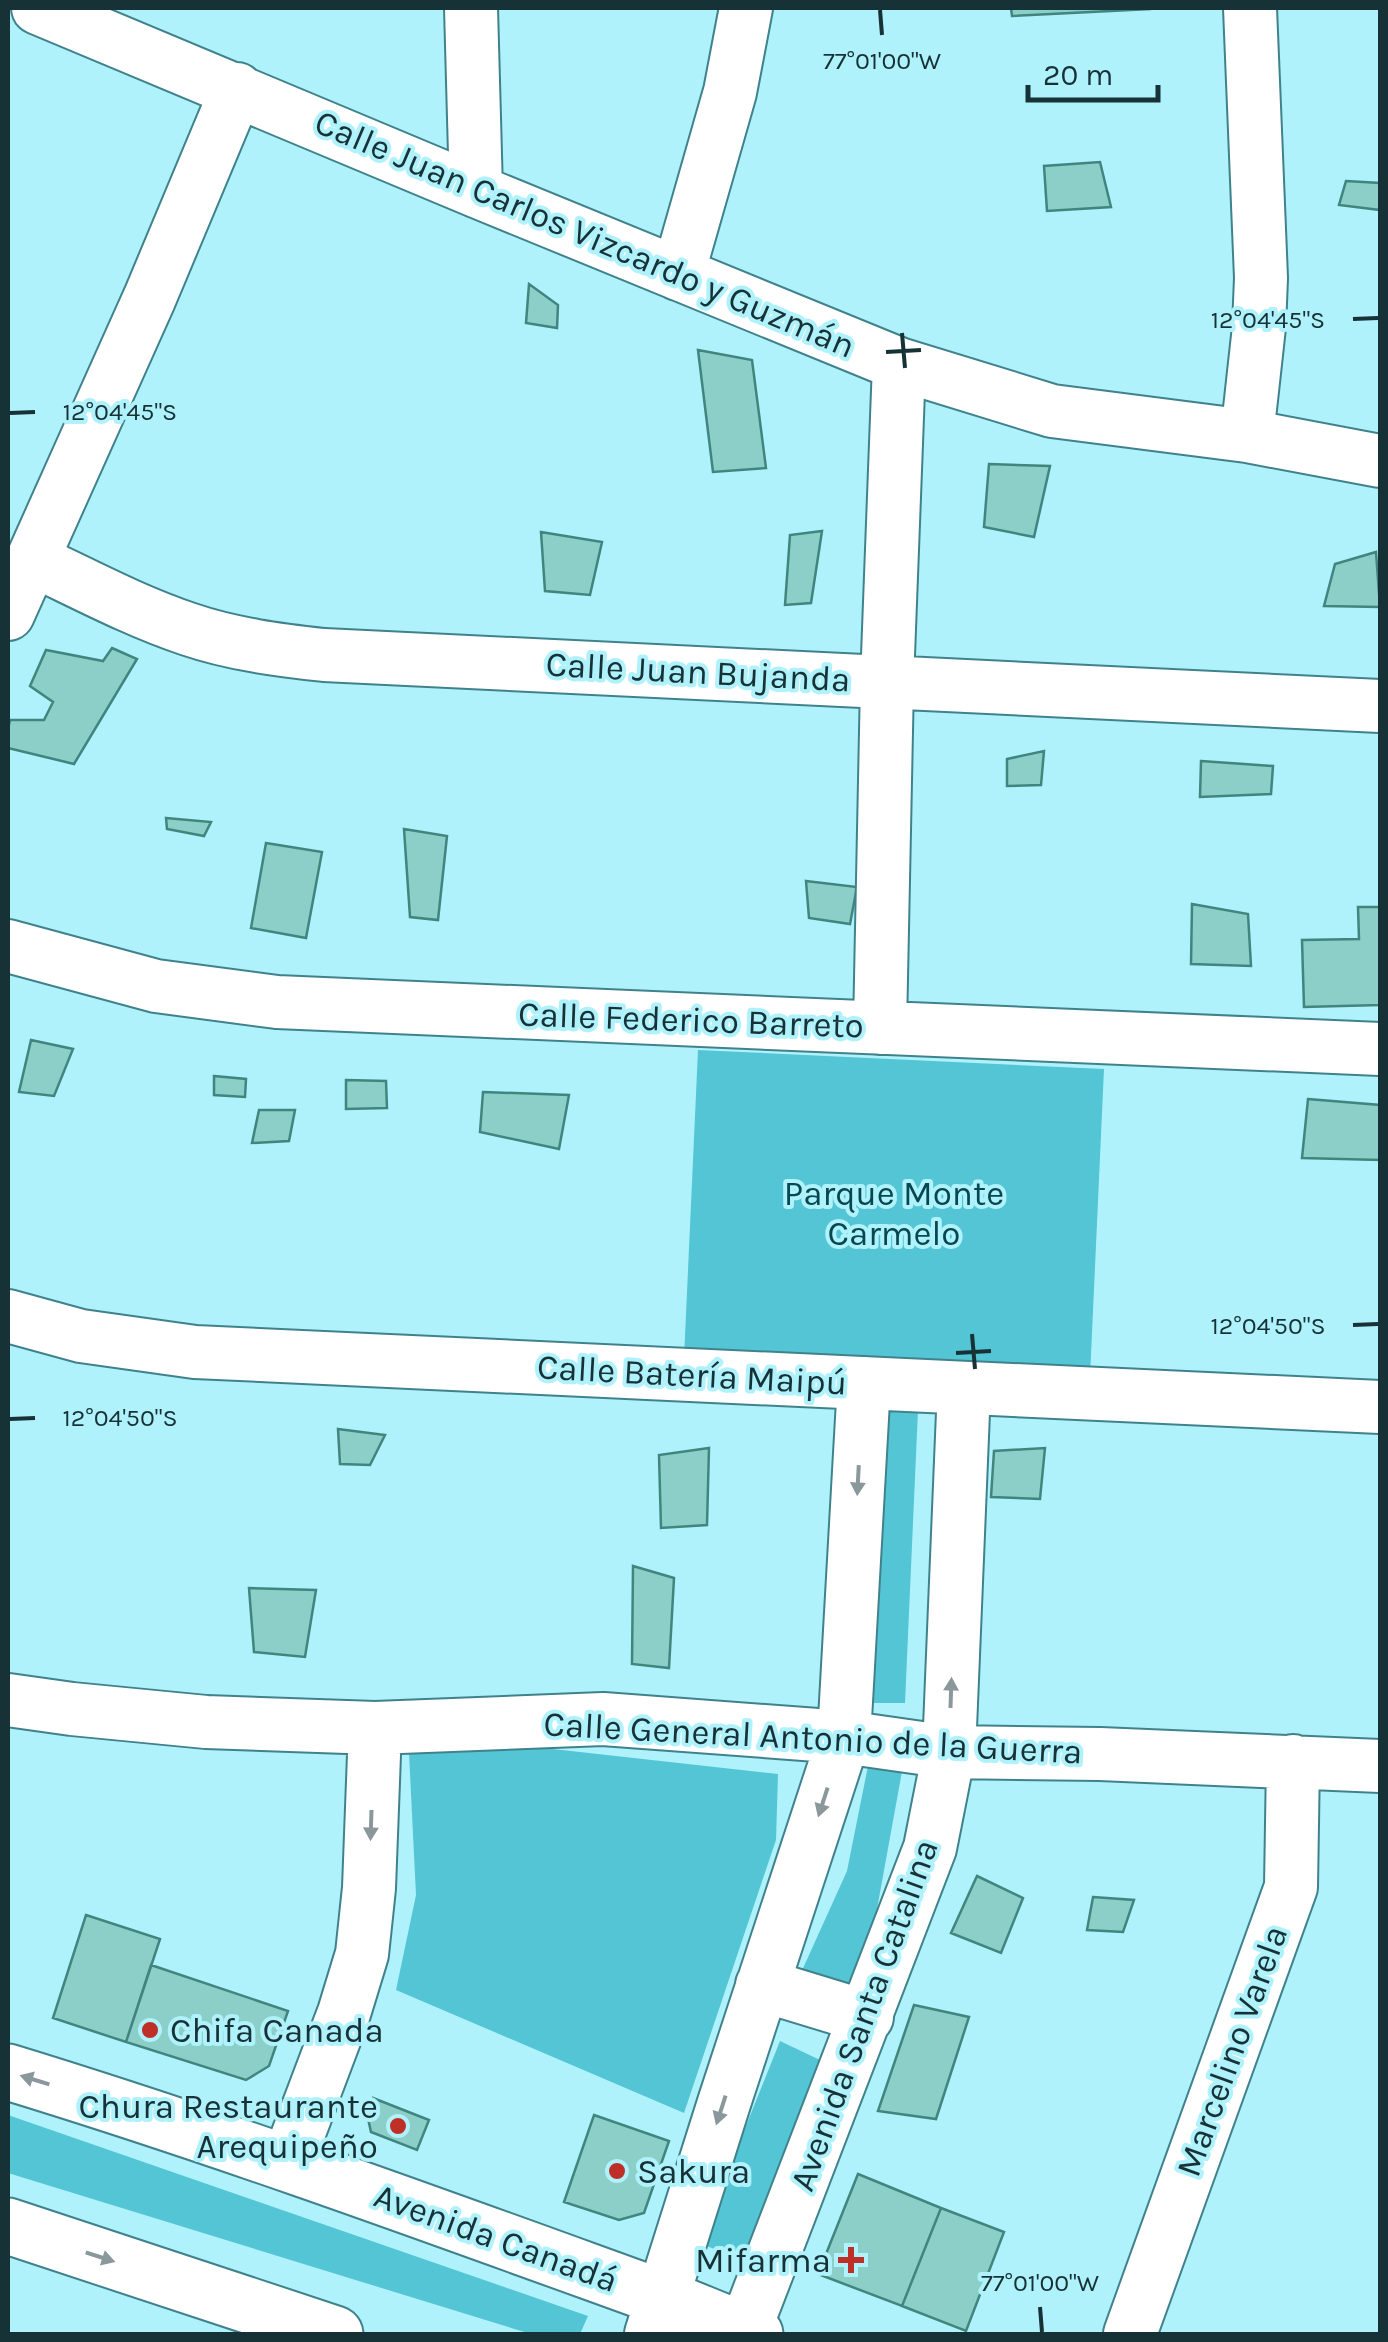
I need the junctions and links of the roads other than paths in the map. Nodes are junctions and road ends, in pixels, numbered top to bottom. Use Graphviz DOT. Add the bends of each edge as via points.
graph roads {
  1 [pos="38,8"];
  2 [pos="470,8"];
  3 [pos="746,8"];
  4 [pos="1250,8"];
  5 [pos="108,21"];
  6 [pos="237,89"];
  7 [pos="476,191"];
  8 [pos="678,274"];
  9 [pos="899,364"];
  10 [pos="1246,436"];
  11 [pos="1380,461"];
  12 [pos="33,560"];
  13 [pos="8,614"];
  14 [pos="887,682"];
  15 [pos="1380,706"];
  16 [pos="8,946"];
  17 [pos="880,1028"];
  18 [pos="1380,1049"];
  19 [pos="8,1316"];
  20 [pos="864,1383"];
  21 [pos="964,1388"];
  22 [pos="1380,1407"];
  23 [pos="8,1700"];
  24 [pos="374,1728"];
  25 [pos="844,1737"];
  26 [pos="949,1752"];
  27 [pos="1293,1761"];
  28 [pos="1380,1766"];
  29 [pos="762,1985"];
  30 [pos="867,2017"];
  31 [pos="8,2072"];
  32 [pos="288,2164"];
  33 [pos="8,2226"];
  34 [pos="657,2316"];
  35 [pos="748,2333"];
  36 [pos="335,2334"];
  37 [pos="1130,2334"];
  1 -- 5 [label="street, Calle Juan Carlos Vizcardo y Guzmán"];
  2 -- 7 [label="street"];
  3 -- 8 [label="street" via="730,92"];
  4 -- 10 [label="street" via="1261,278"];
  5 -- 6 [label="street, Calle Juan Carlos Vizcardo y Guzmán"];
  6 -- 7 [label="street, Calle Juan Carlos Vizcardo y Guzmán"];
  6 -- 12 [label="street"];
  7 -- 8 [label="street, Calle Juan Carlos Vizcardo y Guzmán"];
  8 -- 9 [label="street, Calle Juan Carlos Vizcardo y Guzmán"];
  9 -- 10 [label="street, Calle Juan Carlos Vizcardo y Guzmán" via="1052,411"];
  9 -- 14 [label="street"];
  10 -- 11 [label="street, Calle Juan Carlos Vizcardo y Guzmán"];
  12 -- 13 [label="street"];
  12 -- 14 [label="street, Calle Juan Bujanda" via="187,629 274,650"];
  14 -- 15 [label="street, Calle Juan Bujanda"];
  14 -- 17 [label="street"];
  16 -- 17 [label="street, Calle Federico Barreto" via="156,986 277,1002"];
  17 -- 18 [label="street, Calle Federico Barreto"];
  19 -- 20 [label="street, Calle Batería Maipú" via="81,1336 195,1352"];
  20 -- 21 [label="street, Calle Batería Maipú"];
  20 -- 25 [label="street, one-way"];
  21 -- 22 [label="street, Calle Batería Maipú"];
  26 -- 21 [label="street, Avenida Santa Catalina, one-way"];
  23 -- 24 [label="street, Calle General Antonio de la Guerra" via="206,1722"];
  24 -- 25 [label="street, Calle General Antonio de la Guerra" via="603,1719"];
  24 -- 32 [label="street, one-way" via="362,1954"];
  25 -- 26 [label="street, Calle General Antonio de la Guerra"];
  25 -- 29 [label="street, one-way"];
  26 -- 27 [label="street, Calle General Antonio de la Guerra"];
  26 -- 30 [label="street, Avenida Santa Catalina" via="930,1848"];
  27 -- 28 [label="street, Calle General Antonio de la Guerra"];
  27 -- 37 [label="street, Marcelino Varela" via="1291,1887"];
  29 -- 30 [label="street"];
  29 -- 34 [label="street, one-way"];
  30 -- 35 [label="street, Avenida Santa Catalina"];
  32 -- 31 [label="main road, Avenida Canadá, one-way"];
  32 -- 34 [label="main road, Avenida Canadá"];
  33 -- 36 [label="main road, one-way"];
  34 -- 35 [label="main road, Avenida Canadá"];
}
